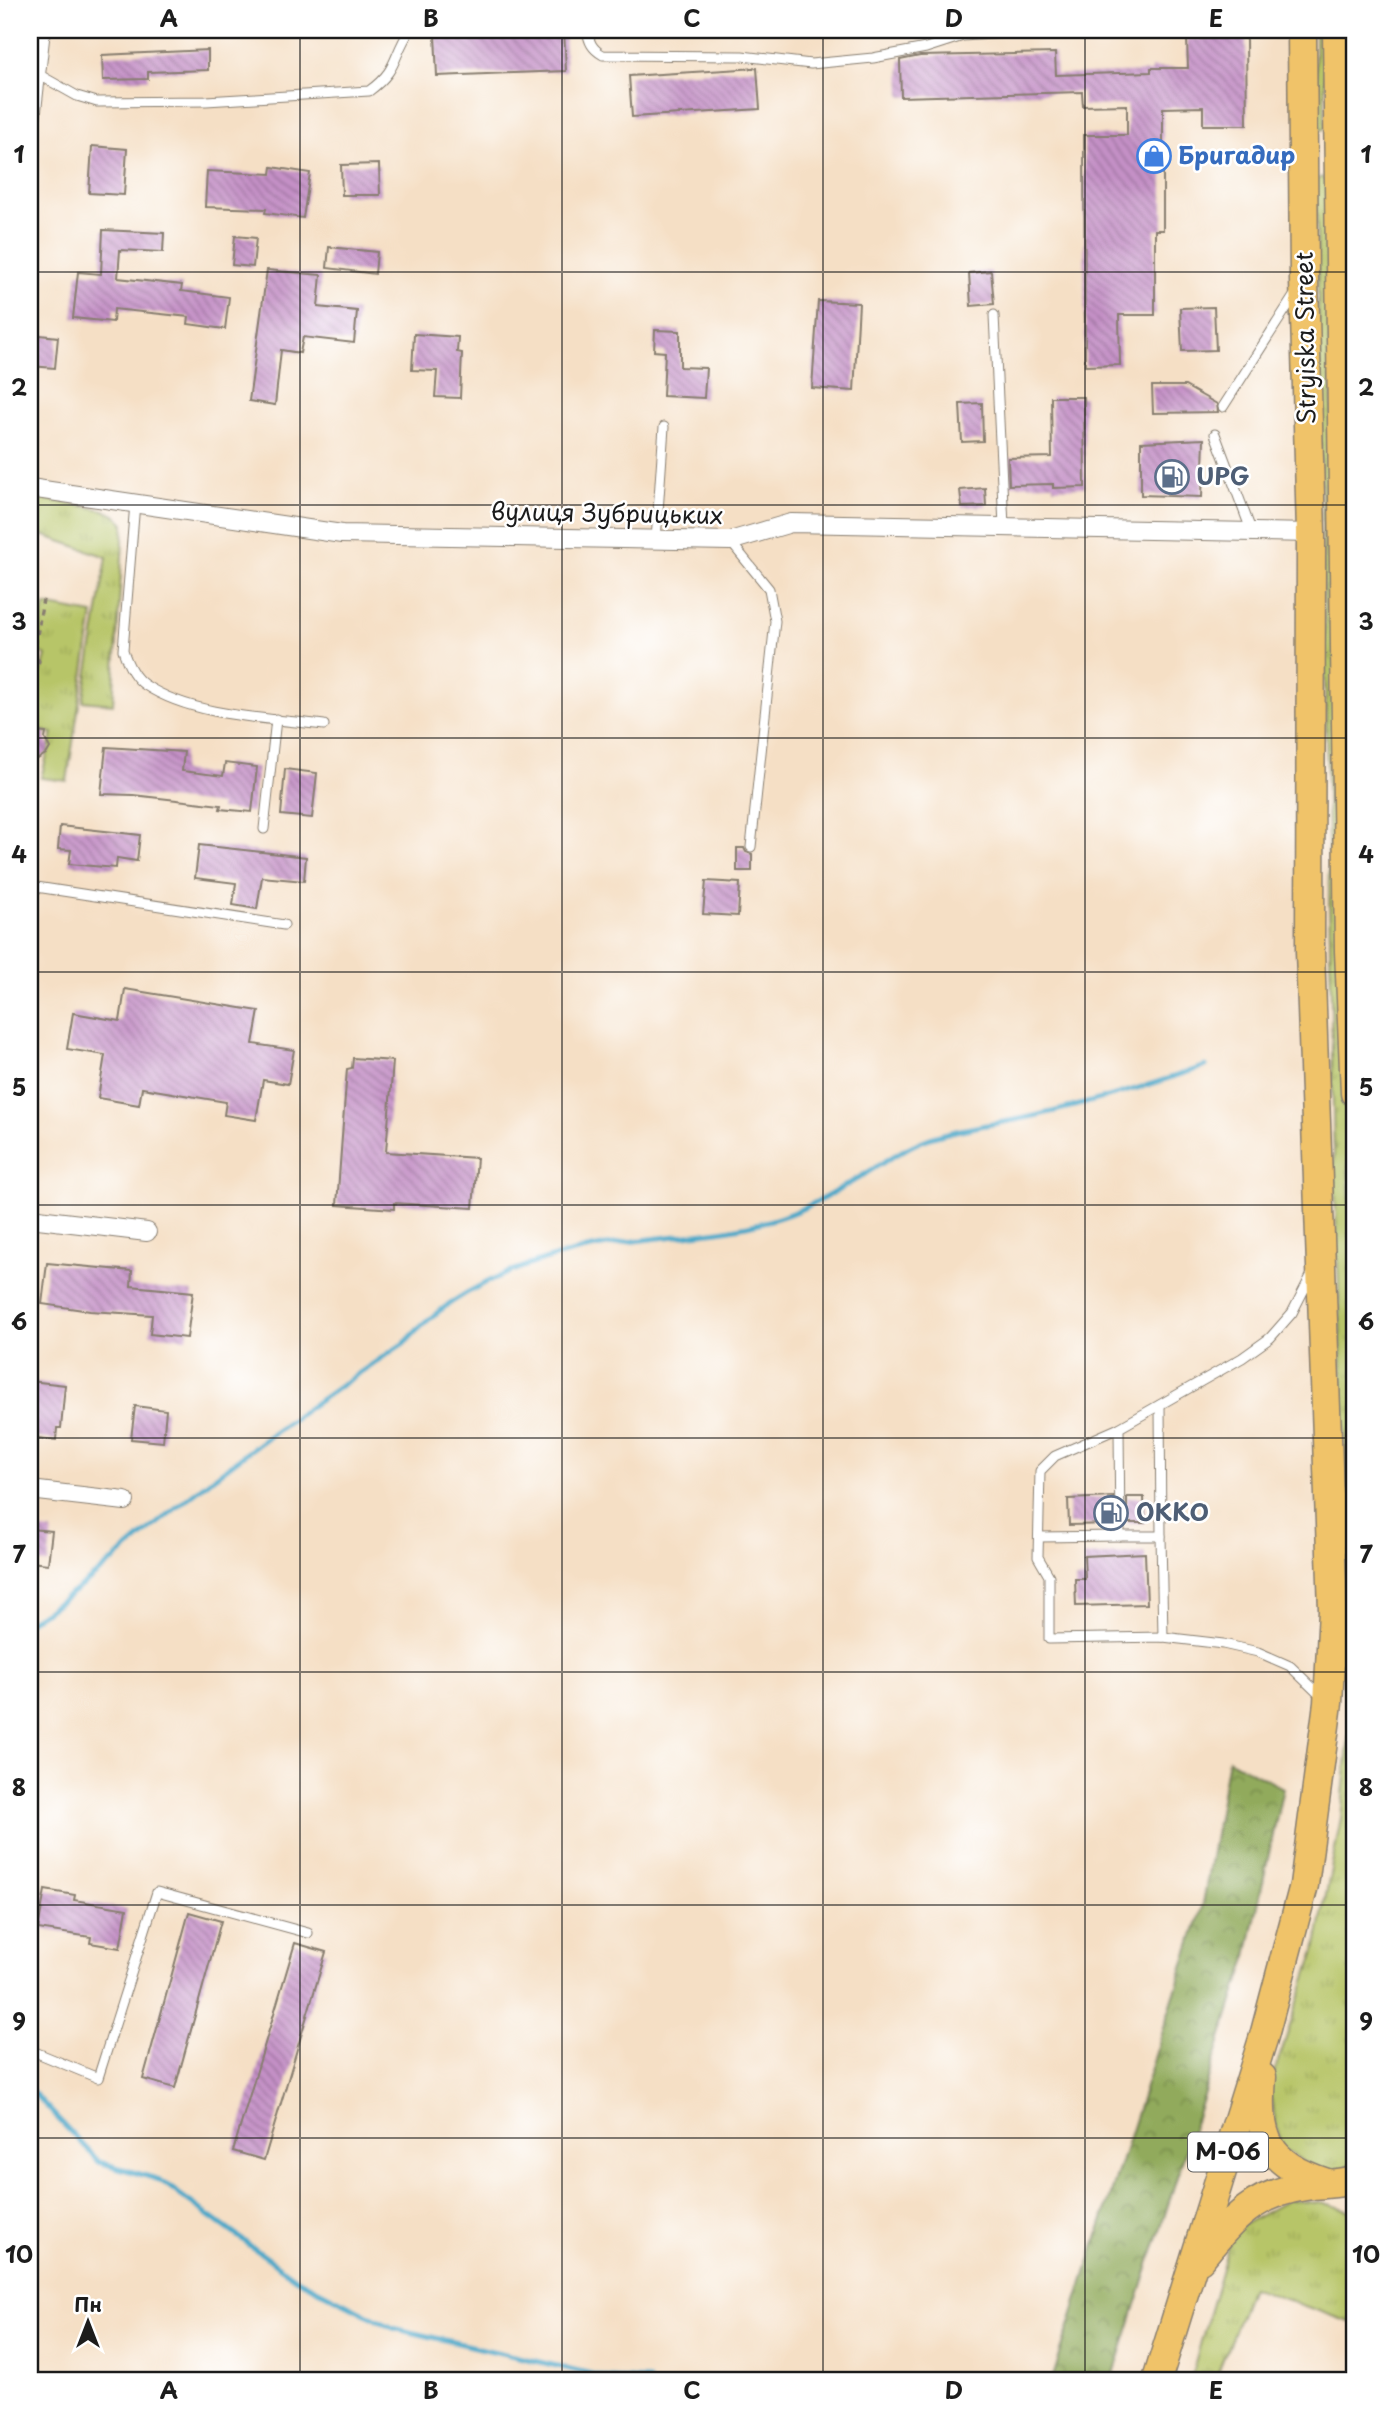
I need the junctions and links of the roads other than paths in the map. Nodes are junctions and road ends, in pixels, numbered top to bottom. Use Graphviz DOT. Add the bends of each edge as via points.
graph roads {
  1 [pos="41,30"];
  2 [pos="410,30"];
  3 [pos="587,30"];
  4 [pos="1054,30"];
  5 [pos="1302,30"];
  6 [pos="1338,30"];
  7 [pos="963,33"];
  8 [pos="36,73"];
  9 [pos="30,128"];
  10 [pos="1304,280"];
  11 [pos="994,314"];
  12 [pos="1223,407"];
  13 [pos="664,427"];
  14 [pos="1215,434"];
  15 [pos="30,488"];
  16 [pos="135,503"];
  17 [pos="1004,526"];
  18 [pos="1251,530"];
  19 [pos="1311,533"];
  20 [pos="656,540"];
  21 [pos="730,541"];
  22 [pos="276,719"];
  23 [pos="324,725"];
  24 [pos="264,829"];
  25 [pos="751,847"];
  26 [pos="30,886"];
  27 [pos="284,925"];
  28 [pos="1355,1093"];
  29 [pos="30,1218"];
  30 [pos="147,1232"];
  31 [pos="1320,1258"];
  32 [pos="1160,1405"];
  33 [pos="1119,1428"];
  34 [pos="30,1490"];
  35 [pos="125,1501"];
  36 [pos="1120,1536"];
  37 [pos="1161,1536"];
  38 [pos="1039,1537"];
  39 [pos="1163,1637"];
  40 [pos="1328,1703"];
  41 [pos="308,1933"];
  42 [pos="1264,2036"];
  43 [pos="30,2050"];
  44 [pos="1343,2182"];
  45 [pos="1192,2269"];
  46 [pos="1157,2380"];
  1 -- 8 [label="street"];
  2 -- 8 [label="lane" via="394,66 369,92 97,102"];
  3 -- 7 [label="lane" via="590,43 603,55 742,56 800,64 926,48"];
  4 -- 7 [label="lane"];
  5 -- 10 [label="highway, Stryiska Street / М-06"];
  6 -- 28 [label="highway, Stryiska Street" via="1349,951"];
  8 -- 9 [label="street"];
  10 -- 12 [label="lane"];
  10 -- 19 [label="highway, Stryiska Street / М-06"];
  11 -- 17 [label="lane"];
  13 -- 20 [label="lane"];
  14 -- 18 [label="lane"];
  15 -- 16 [label="street, вулиця Зубрицьких"];
  16 -- 20 [label="street, вулиця Зубрицьких" via="342,534"];
  16 -- 22 [label="lane" via="124,650 128,667 144,685 207,710"];
  17 -- 18 [label="street, вулиця Зубрицьких"];
  17 -- 21 [label="street, вулиця Зубрицьких" via="791,523"];
  18 -- 19 [label="street, вулиця Зубрицьких"];
  19 -- 31 [label="highway, Stryiska Street / М-06" via="1310,951"];
  20 -- 21 [label="street, вулиця Зубрицьких"];
  21 -- 25 [label="lane" via="769,589 775,621"];
  22 -- 23 [label="lane"];
  22 -- 24 [label="lane"];
  26 -- 27 [label="lane"];
  29 -- 30 [label="street"];
  31 -- 32 [label="lane" via="1292,1313 1270,1338"];
  31 -- 40 [label="highway, М-06" via="1333,1610"];
  32 -- 33 [label="lane"];
  32 -- 37 [label="lane"];
  33 -- 36 [label="lane"];
  33 -- 38 [label="lane" via="1055,1456 1040,1471"];
  34 -- 35 [label="street"];
  36 -- 37 [label="lane"];
  36 -- 38 [label="lane"];
  37 -- 39 [label="lane"];
  38 -- 39 [label="lane" via="1038,1557 1049,1576 1049,1639"];
  39 -- 40 [label="lane" via="1258,1652 1290,1666"];
  40 -- 42 [label="highway, М-06" via="1304,1885"];
  41 -- 43 [label="lane" via="157,1892 98,2078"];
  42 -- 44 [label="highway" via="1260,2105 1264,2132 1274,2154 1303,2175"];
  42 -- 45 [label="highway, М-06"];
  44 -- 45 [label="highway" via="1287,2189 1253,2204 1233,2220"];
  45 -- 46 [label="highway, М-06"];
}
